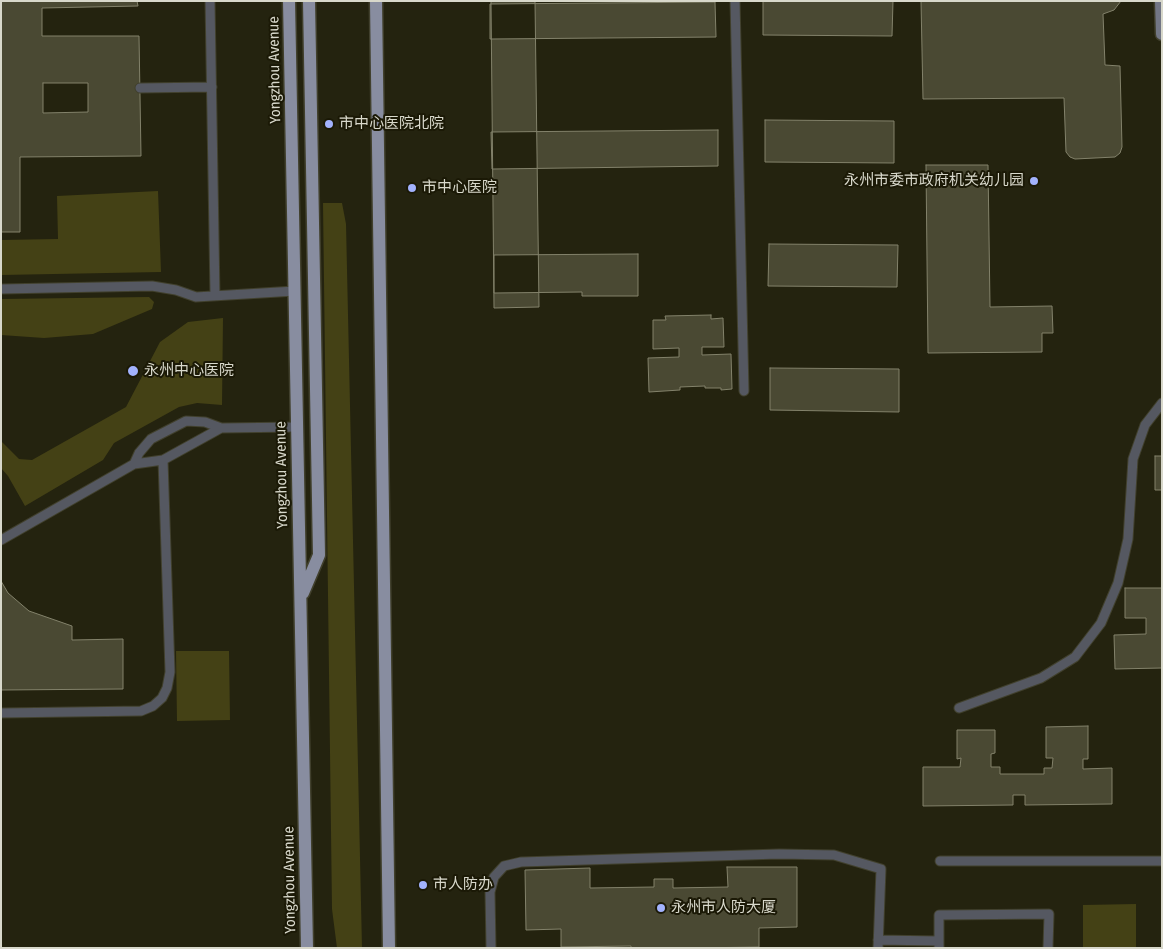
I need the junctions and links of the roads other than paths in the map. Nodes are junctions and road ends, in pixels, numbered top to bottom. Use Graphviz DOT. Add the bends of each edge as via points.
graph roads {
  1 [pos="210,1"];
  2 [pos="290,1"];
  3 [pos="309,1"];
  4 [pos="376,1"];
  5 [pos="736,1"];
  6 [pos="1161,1"];
  7 [pos="1162,34"];
  8 [pos="212,86"];
  9 [pos="140,88"];
  10 [pos="1,289"];
  11 [pos="295,291"];
  12 [pos="215,296"];
  13 [pos="744,390"];
  14 [pos="1162,402"];
  15 [pos="297,427"];
  16 [pos="221,428"];
  17 [pos="163,460"];
  18 [pos="134,464"];
  19 [pos="1,540"];
  20 [pos="301,598"];
  21 [pos="959,708"];
  22 [pos="1,713"];
  23 [pos="940,861"];
  24 [pos="1162,861"];
  25 [pos="878,944"];
  26 [pos="939,945"];
  27 [pos="307,948"];
  28 [pos="389,948"];
  29 [pos="491,948"];
  30 [pos="1048,948"];
  1 -- 8 [label="lane"];
  2 -- 11 [label="main road, Yongzhou Avenue"];
  3 -- 20 [label="main road" via="319,556"];
  4 -- 28 [label="main road"];
  5 -- 13 [label="lane"];
  6 -- 7 [label="street"];
  8 -- 9 [label="lane"];
  8 -- 12 [label="lane"];
  10 -- 12 [label="lane" via="152,286 196,296"];
  11 -- 12 [label="lane"];
  11 -- 15 [label="main road, Yongzhou Avenue"];
  14 -- 21 [label="lane" via="1145,425 1133,459 1128,539 1118,583 1101,623 1075,657 1041,678"];
  15 -- 16 [label="lane"];
  15 -- 20 [label="main road, Yongzhou Avenue"];
  16 -- 17 [label="lane"];
  16 -- 18 [label="lane" via="205,422 186,421 151,439"];
  17 -- 18 [label="lane"];
  17 -- 22 [label="lane" via="170,672 162,698 141,711"];
  18 -- 19 [label="lane"];
  20 -- 27 [label="main road, Yongzhou Avenue"];
  23 -- 24 [label="lane"];
  25 -- 26 [label="lane"];
  25 -- 29 [label="lane" via="881,869 834,855 779,854 521,862 504,866 494,877 490,892"];
  26 -- 30 [label="lane" via="939,915 1049,914"];
}
